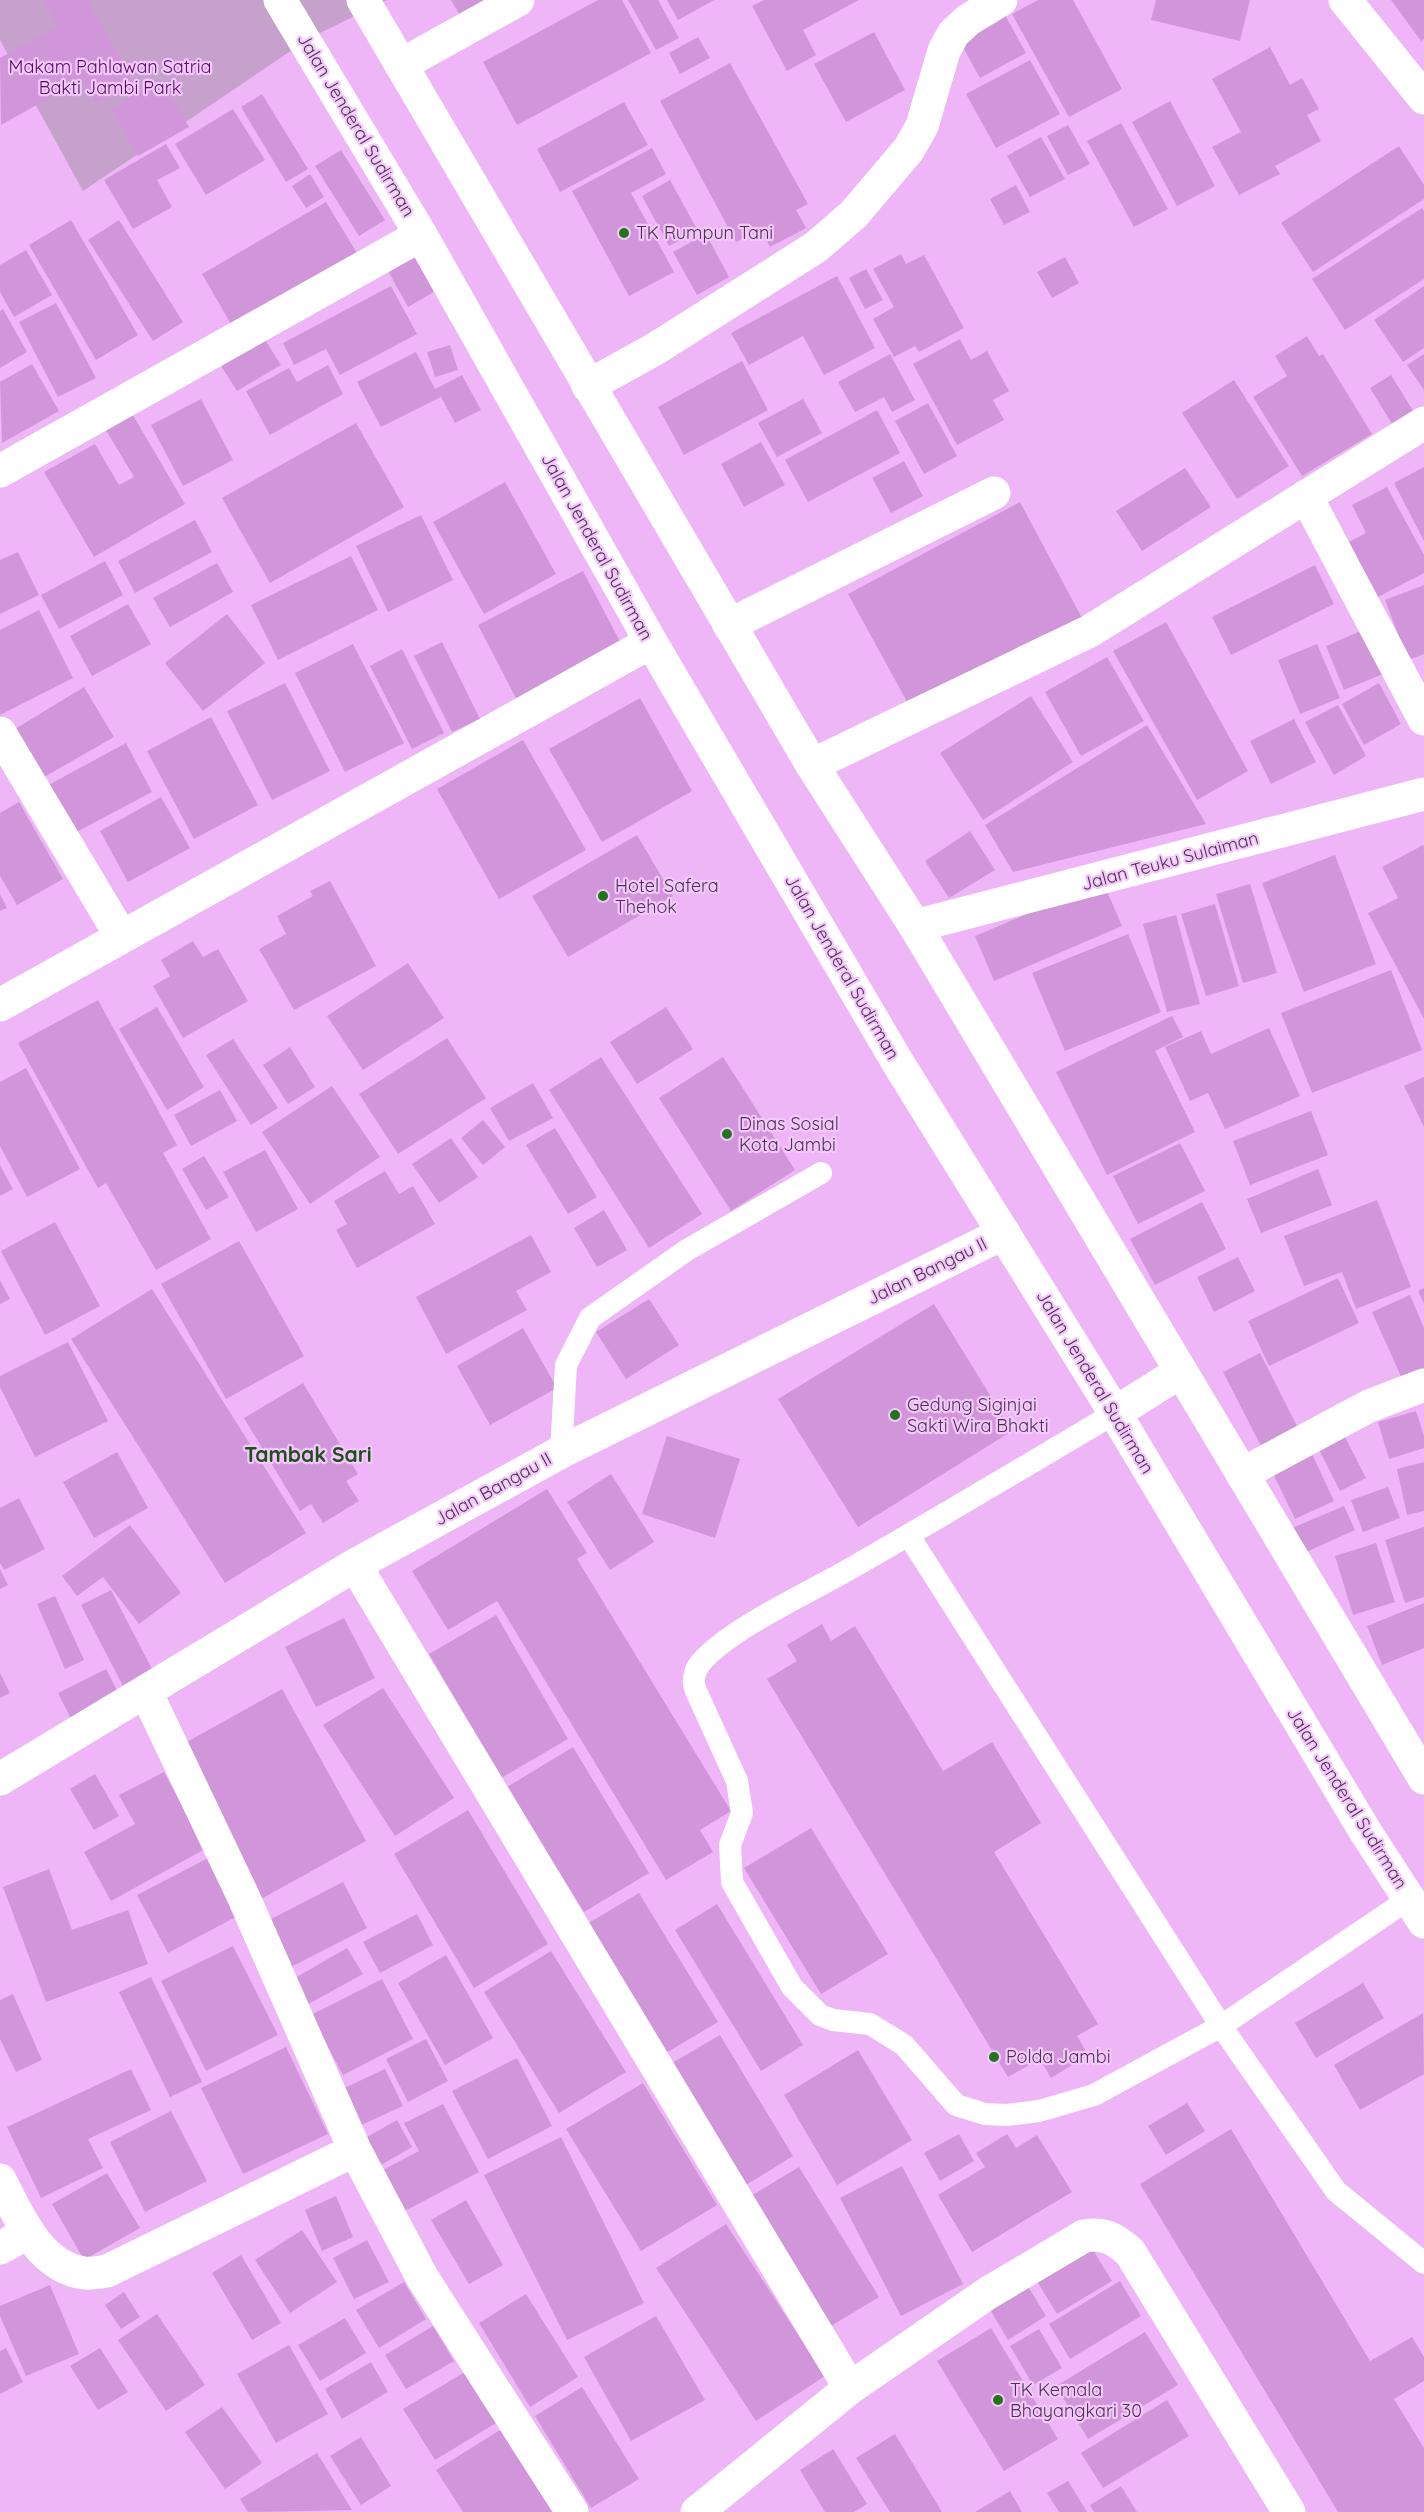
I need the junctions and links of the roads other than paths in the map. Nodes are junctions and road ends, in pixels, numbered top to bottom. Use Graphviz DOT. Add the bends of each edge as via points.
graph roads {
  1 [pos="280,0"];
  2 [pos="363,0"];
  3 [pos="518,0"];
  4 [pos="1002,0"];
  5 [pos="1345,0"];
  6 [pos="401,65"];
  7 [pos="1424,98"];
  8 [pos="421,235"];
  9 [pos="588,386"];
  10 [pos="1424,423"];
  11 [pos="0,471"];
  12 [pos="994,493"];
  13 [pos="1306,496"];
  14 [pos="729,625"];
  15 [pos="651,642"];
  16 [pos="1424,718"];
  17 [pos="0,733"];
  18 [pos="812,765"];
  19 [pos="1424,794"];
  20 [pos="915,926"];
  21 [pos="121,936"];
  22 [pos="0,1005"];
  23 [pos="821,1173"];
  24 [pos="1004,1233"];
  25 [pos="1180,1372"];
  26 [pos="1424,1385"];
  27 [pos="1115,1413"];
  28 [pos="561,1452"];
  29 [pos="1242,1474"];
  30 [pos="909,1536"];
  31 [pos="355,1565"];
  32 [pos="146,1692"];
  33 [pos="1424,1778"];
  34 [pos="0,1779"];
  35 [pos="1419,1904"];
  36 [pos="1221,2026"];
  37 [pos="355,2150"];
  38 [pos="0,2180"];
  39 [pos="14,2240"];
  40 [pos="1424,2263"];
  41 [pos="850,2388"];
  42 [pos="572,2512"];
  43 [pos="697,2512"];
  44 [pos="1289,2512"];
  1 -- 8 [label="main road, Jalan Jenderal Sudirman"];
  2 -- 6 [label="main road"];
  3 -- 6 [label="main road"];
  4 -- 9 [label="main road" via="953,34 944,51 922,126 909,149 854,214 816,247 655,349"];
  5 -- 7 [label="main road"];
  6 -- 9 [label="main road"];
  8 -- 11 [label="main road"];
  8 -- 15 [label="main road, Jalan Jenderal Sudirman"];
  9 -- 14 [label="main road"];
  10 -- 13 [label="main road"];
  12 -- 14 [label="main road"];
  13 -- 16 [label="main road"];
  13 -- 18 [label="main road" via="1090,631"];
  14 -- 18 [label="main road"];
  15 -- 21 [label="main road"];
  15 -- 24 [label="main road, Jalan Jenderal Sudirman" via="898,1063"];
  17 -- 21 [label="main road"];
  18 -- 20 [label="main road"];
  19 -- 20 [label="main road, Jalan Teuku Sulaiman"];
  20 -- 25 [label="main road"];
  21 -- 22 [label="main road"];
  23 -- 28 [label="lane" via="687,1250 590,1318 566,1365"];
  24 -- 27 [label="main road, Jalan Jenderal Sudirman"];
  24 -- 28 [label="main road, Jalan Bangau II"];
  25 -- 27 [label="main road"];
  25 -- 29 [label="main road"];
  26 -- 29 [label="main road" via="1369,1406"];
  27 -- 30 [label="lane"];
  27 -- 35 [label="main road, Jalan Jenderal Sudirman" via="1365,1831"];
  28 -- 31 [label="main road, Jalan Bangau II"];
  29 -- 33 [label="main road"];
  30 -- 36 [label="lane"];
  30 -- 36 [label="lane" via="737,1634 704,1659 692,1682 737,1781 742,1813 730,1845 732,1882 792,1987 820,2015 870,2024 903,2045 956,2104 985,2114 1039,2111 1094,2095"];
  31 -- 32 [label="main road, Jalan Bangau II"];
  31 -- 41 [label="main road"];
  32 -- 34 [label="main road, Jalan Bangau II"];
  32 -- 37 [label="main road" via="244,1898"];
  35 -- 36 [label="lane"];
  36 -- 40 [label="lane" via="1336,2191"];
  37 -- 39 [label="main road" via="107,2271 84,2273 66,2267"];
  37 -- 42 [label="main road" via="422,2277"];
  38 -- 39 [label="main road"];
  41 -- 43 [label="main road"];
  41 -- 44 [label="main road" via="988,2293 1084,2235 1108,2235 1130,2252"];
}
